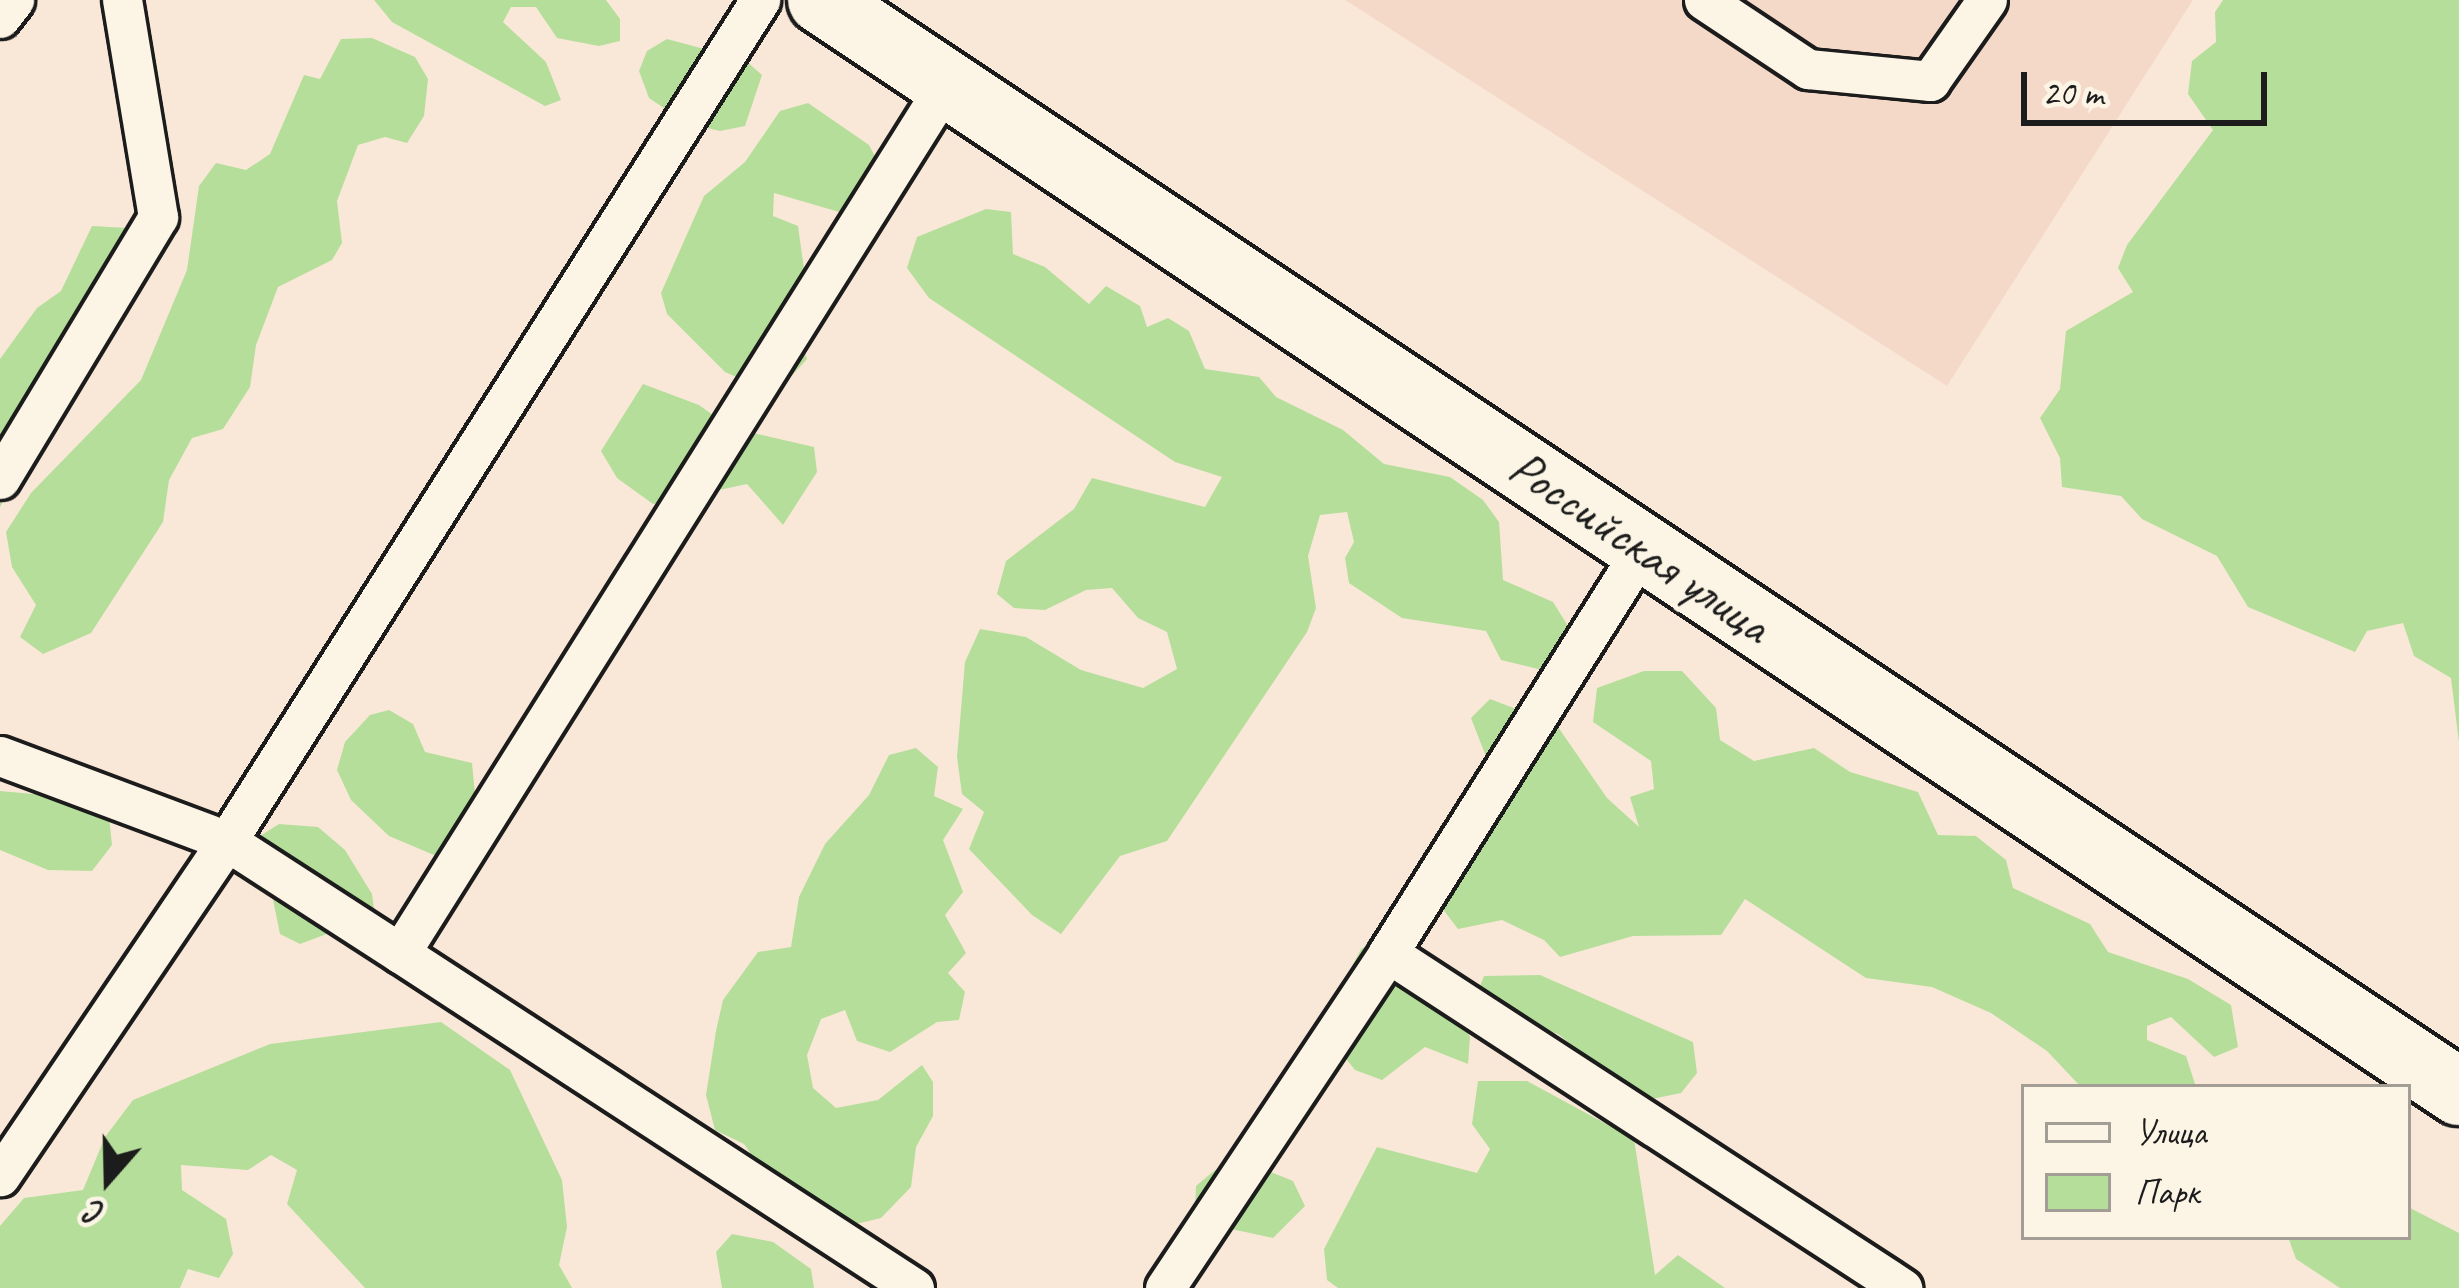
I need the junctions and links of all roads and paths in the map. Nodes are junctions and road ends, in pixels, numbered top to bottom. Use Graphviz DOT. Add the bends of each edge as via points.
graph roads {
  1 [pos="14,0"];
  2 [pos="122,0"];
  3 [pos="760,0"];
  4 [pos="821,0"];
  5 [pos="1704,0"];
  6 [pos="1988,0"];
  7 [pos="0,18"];
  8 [pos="947,83"];
  9 [pos="0,479"];
  10 [pos="1643,548"];
  11 [pos="0,756"];
  12 [pos="227,841"];
  13 [pos="400,952"];
  14 [pos="1388,953"];
  15 [pos="2459,1092"];
  16 [pos="0,1176"];
  17 [pos="914,1288"];
  18 [pos="1165,1288"];
  19 [pos="1902,1288"];
  1 -- 7 [label="lane"];
  2 -- 9 [label="lane" via="158,217"];
  3 -- 12 [label="lane"];
  4 -- 8 [label="main road, Российская улица"];
  5 -- 6 [label="lane" via="1808,69 1930,81"];
  8 -- 10 [label="main road, Российская улица"];
  8 -- 13 [label="lane"];
  10 -- 14 [label="lane"];
  10 -- 15 [label="main road, Российская улица"];
  11 -- 12 [label="lane"];
  12 -- 13 [label="lane"];
  12 -- 16 [label="lane"];
  13 -- 17 [label="lane"];
  14 -- 18 [label="lane"];
  14 -- 19 [label="lane"];
}
